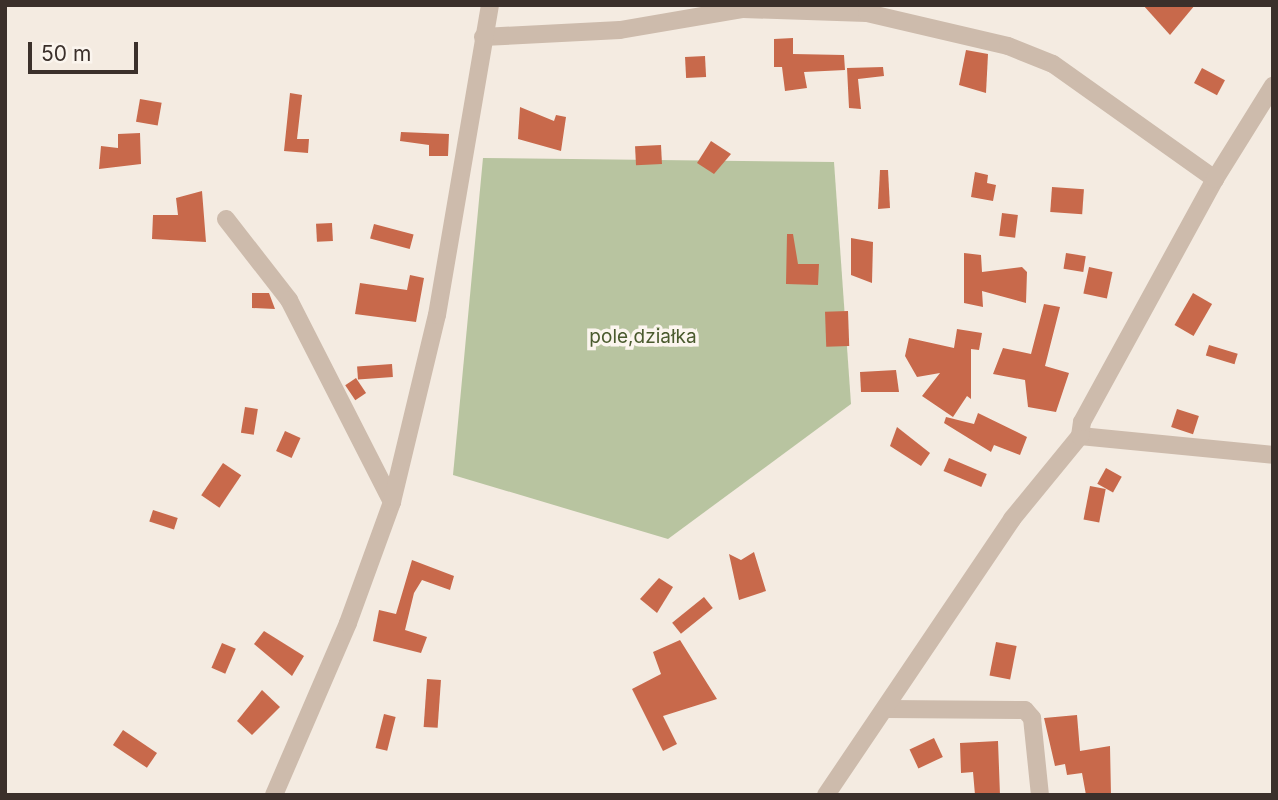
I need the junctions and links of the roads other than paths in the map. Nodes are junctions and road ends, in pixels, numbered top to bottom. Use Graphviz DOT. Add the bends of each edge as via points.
graph roads {
  1 [pos="490,5"];
  2 [pos="483,37"];
  3 [pos="1273,86"];
  4 [pos="1215,179"];
  5 [pos="226,219"];
  6 [pos="1080,436"];
  7 [pos="1273,456"];
  8 [pos="391,502"];
  9 [pos="888,709"];
  10 [pos="274,795"];
  11 [pos="826,795"];
  12 [pos="1040,795"];
  1 -- 2 [label="street"];
  2 -- 4 [label="street" via="620,30 743,9 867,13 1041,59"];
  2 -- 8 [label="street" via="437,315"];
  3 -- 4 [label="street"];
  4 -- 6 [label="street"];
  5 -- 8 [label="street" via="289,300"];
  6 -- 7 [label="street"];
  6 -- 9 [label="street" via="1012,519"];
  8 -- 10 [label="street" via="348,623"];
  9 -- 11 [label="street"];
  9 -- 12 [label="street" via="1025,710 1032,718"];
}
